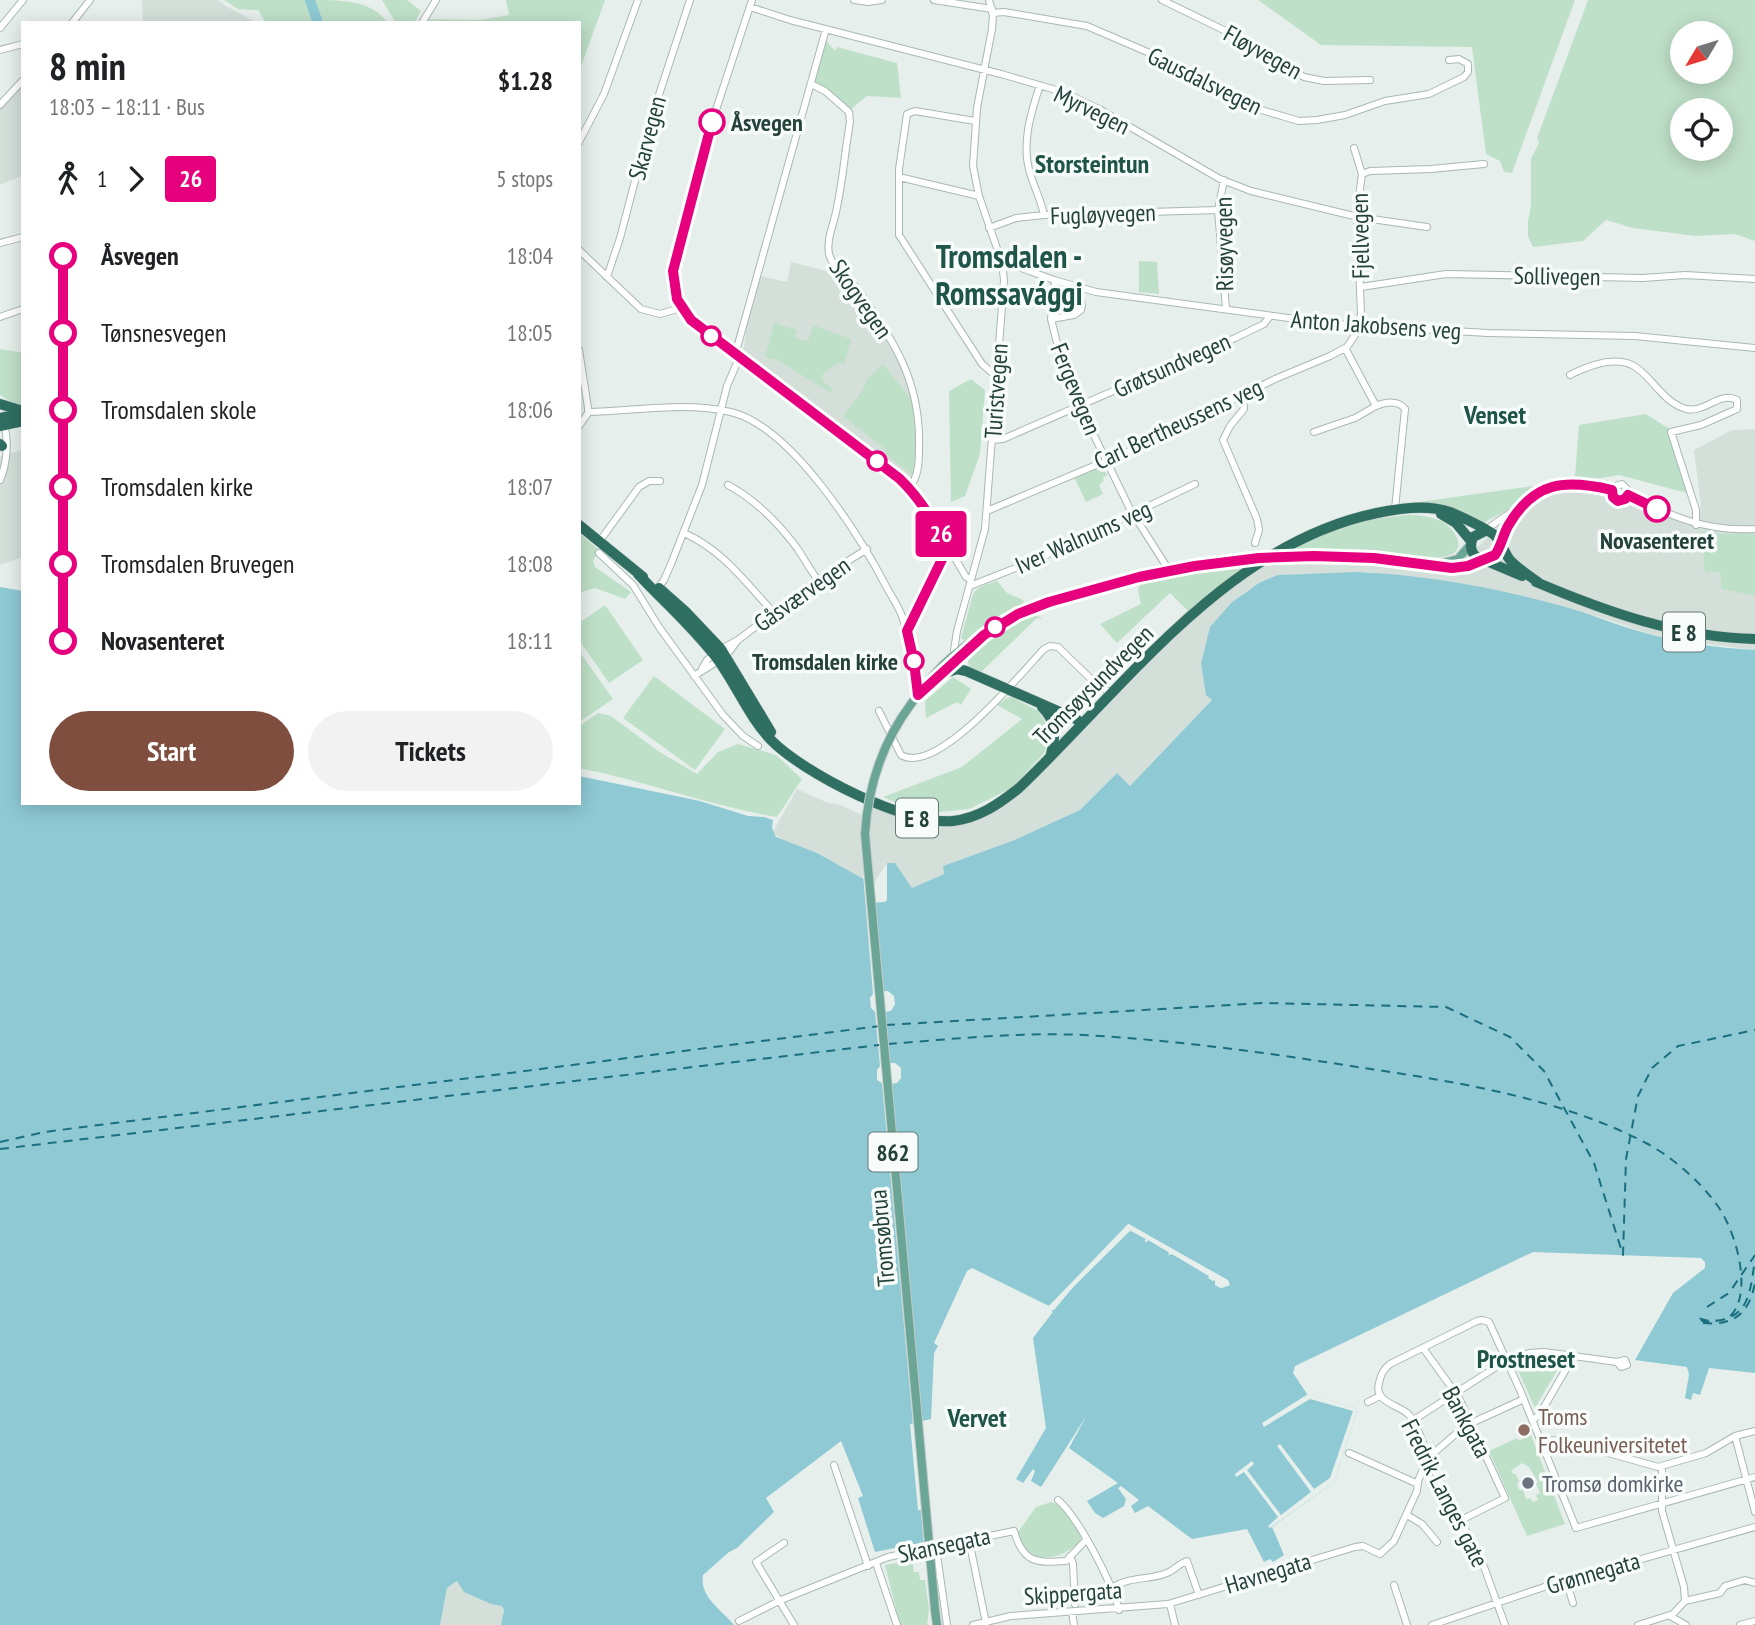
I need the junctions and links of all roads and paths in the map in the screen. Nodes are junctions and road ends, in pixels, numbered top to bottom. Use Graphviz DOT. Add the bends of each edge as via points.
graph roads {
  1 [pos="23,0"];
  2 [pos="90,0"];
  3 [pos="436,0"];
  4 [pos="638,0"];
  5 [pos="690,0"];
  6 [pos="854,0"];
  7 [pos="882,0"];
  8 [pos="934,0"];
  9 [pos="989,0"];
  10 [pos="1161,0"];
  11 [pos="751,3"];
  12 [pos="992,11"];
  13 [pos="74,21"];
  14 [pos="423,21"];
  15 [pos="0,28"];
  16 [pos="826,29"];
  17 [pos="21,45"];
  18 [pos="0,50"];
  19 [pos="1449,60"];
  20 [pos="984,70"];
  21 [pos="1370,80"];
  22 [pos="21,82"];
  23 [pos="811,84"];
  24 [pos="1040,85"];
  25 [pos="0,105"];
  26 [pos="975,121"];
  27 [pos="581,138"];
  28 [pos="1354,148"];
  29 [pos="1484,164"];
  30 [pos="1362,174"];
  31 [pos="899,177"];
  32 [pos="1224,180"];
  33 [pos="979,196"];
  34 [pos="1218,209"];
  35 [pos="1044,215"];
  36 [pos="1358,218"];
  37 [pos="1427,226"];
  38 [pos="989,228"];
  39 [pos="21,238"];
  40 [pos="0,243"];
  41 [pos="581,252"];
  42 [pos="1003,267"];
  43 [pos="607,277"];
  44 [pos="1755,279"];
  45 [pos="1055,281"];
  46 [pos="1077,287"];
  47 [pos="1361,287"];
  48 [pos="1226,308"];
  49 [pos="681,309"];
  50 [pos="21,312"];
  51 [pos="1270,316"];
  52 [pos="0,317"];
  53 [pos="1051,319"];
  54 [pos="1359,326"];
  55 [pos="1345,348"];
  56 [pos="1755,348"];
  57 [pos="737,356"];
  58 [pos="581,364"];
  59 [pos="1570,375"];
  60 [pos="997,377"];
  61 [pos="1243,396"];
  62 [pos="0,404"];
  63 [pos="1080,405"];
  64 [pos="1377,406"];
  65 [pos="21,411"];
  66 [pos="722,411"];
  67 [pos="588,412"];
  68 [pos="21,413"];
  69 [pos="1,420"];
  70 [pos="21,421"];
  71 [pos="581,423"];
  72 [pos="1314,432"];
  73 [pos="993,440"];
  74 [pos="2,445"];
  75 [pos="1106,460"];
  76 [pos="0,480"];
  77 [pos="660,481"];
  78 [pos="1195,484"];
  79 [pos="728,485"];
  80 [pos="909,488"];
  81 [pos="1612,490"];
  82 [pos="1628,495"];
  83 [pos="1520,506"];
  84 [pos="1395,509"];
  85 [pos="1435,510"];
  86 [pos="987,511"];
  87 [pos="1133,514"];
  88 [pos="1696,524"];
  89 [pos="581,527"];
  90 [pos="1755,529"];
  91 [pos="1486,531"];
  92 [pos="684,533"];
  93 [pos="1255,543"];
  94 [pos="1470,543"];
  95 [pos="1499,545"];
  96 [pos="948,547"];
  97 [pos="599,548"];
  98 [pos="867,548"];
  99 [pos="1483,559"];
  100 [pos="1165,564"];
  101 [pos="1434,565"];
  102 [pos="818,580"];
  103 [pos="970,583"];
  104 [pos="1539,583"];
  105 [pos="659,586"];
  106 [pos="774,613"];
  107 [pos="907,631"];
  108 [pos="1755,639"];
  109 [pos="720,655"];
  110 [pos="957,656"];
  111 [pos="915,666"];
  112 [pos="937,675"];
  113 [pos="694,676"];
  114 [pos="1007,689"];
  115 [pos="1112,694"];
  116 [pos="918,695"];
  117 [pos="1036,702"];
  118 [pos="879,711"];
  119 [pos="1082,724"];
  120 [pos="758,746"];
  121 [pos="1051,757"];
  122 [pos="1423,1348"];
  123 [pos="1573,1357"];
  124 [pos="1507,1360"];
  125 [pos="1617,1362"];
  126 [pos="1456,1394"];
  127 [pos="1380,1396"];
  128 [pos="1524,1399"];
  129 [pos="1368,1402"];
  130 [pos="1533,1420"];
  131 [pos="1412,1421"];
  132 [pos="1471,1423"];
  133 [pos="1755,1431"];
  134 [pos="1735,1436"];
  135 [pos="1541,1441"];
  136 [pos="1349,1453"];
  137 [pos="1428,1458"];
  138 [pos="834,1465"];
  139 [pos="1662,1466"];
  140 [pos="1755,1477"];
  141 [pos="1747,1479"];
  142 [pos="1418,1484"];
  143 [pos="1058,1500"];
  144 [pos="1661,1503"];
  145 [pos="1755,1513"];
  146 [pos="1407,1515"];
  147 [pos="1461,1520"];
  148 [pos="1755,1527"];
  149 [pos="969,1540"];
  150 [pos="1086,1541"];
  151 [pos="1437,1542"];
  152 [pos="784,1543"];
  153 [pos="936,1548"];
  154 [pos="1672,1550"];
  155 [pos="1070,1556"];
  156 [pos="872,1565"];
  157 [pos="1566,1580"];
  158 [pos="1755,1583"];
  159 [pos="1394,1585"];
  160 [pos="1111,1588"];
  161 [pos="1199,1594"];
  162 [pos="780,1600"];
  163 [pos="1685,1601"];
  164 [pos="1497,1602"];
  165 [pos="1573,1603"];
  166 [pos="1075,1604"];
  167 [pos="1170,1604"];
  168 [pos="1119,1609"];
  169 [pos="1072,1612"];
  170 [pos="1670,1616"];
  171 [pos="739,1621"];
  172 [pos="1755,1621"];
  173 [pos="980,1624"];
  174 [pos="794,1625"];
  175 [pos="897,1625"];
  176 [pos="937,1625"];
  177 [pos="947,1625"];
  178 [pos="1074,1625"];
  179 [pos="1175,1625"];
  180 [pos="1407,1625"];
  181 [pos="1434,1625"];
  182 [pos="1505,1625"];
  183 [pos="1638,1625"];
  184 [pos="1686,1625"];
  185 [pos="1740,1625"];
  1 -- 15 [label="street"];
  2 -- 13 [label="street"];
  3 -- 14 [label="street"];
  4 -- 27 [label="street" via="604,94"];
  5 -- 43 [label="street, Skarvegen"];
  6 -- 7 [label="street"];
  8 -- 12 [label="street, Gausdalsvegen"];
  9 -- 12 [label="street, Turistvegen"];
  10 -- 21 [label="street, Fløyvegen" via="1238,37 1304,77"];
  11 -- 16 [label="street, Myrvegen"];
  11 -- 49 [label="street" via="679,243 672,275"];
  12 -- 19 [label="street, Gausdalsvegen" via="1087,26 1152,54 1241,104 1299,121 1429,94 1468,72 1466,62"];
  12 -- 20 [label="street, Turistvegen"];
  16 -- 20 [label="street, Myrvegen"];
  16 -- 23 [label="street"];
  17 -- 18 [label="street"];
  20 -- 24 [label="street, Myrvegen"];
  20 -- 26 [label="street, Turistvegen"];
  22 -- 25 [label="street"];
  23 -- 57 [label="street"];
  23 -- 80 [label="street, Skogvegen" via="850,115 829,250 831,260 860,292 912,381 919,449 916,478"];
  24 -- 32 [label="street, Myrvegen" via="1070,94"];
  24 -- 35 [label="street" via="1029,123 1028,157"];
  26 -- 31 [label="street" via="909,112"];
  26 -- 33 [label="street, Turistvegen" via="973,166"];
  28 -- 30 [label="street, Fjellvegen"];
  29 -- 30 [label="street"];
  30 -- 36 [label="street, Fjellvegen"];
  31 -- 33 [label="street"];
  31 -- 60 [label="street" via="901,237 982,364"];
  32 -- 34 [label="street, Risøyvegen"];
  32 -- 36 [label="street, Myrvegen"];
  33 -- 38 [label="street, Turistvegen"];
  34 -- 35 [label="street, Fugløyvegen"];
  34 -- 48 [label="street, Risøyvegen"];
  35 -- 38 [label="street, Fugløyvegen"];
  36 -- 37 [label="street, Myrvegen"];
  36 -- 47 [label="street, Fjellvegen"];
  38 -- 42 [label="street, Turistvegen"];
  39 -- 40 [label="street"];
  41 -- 43 [label="street"];
  42 -- 45 [label="street, Anton Jakobsens veg" via="1016,266"];
  42 -- 60 [label="street, Turistvegen"];
  43 -- 49 [label="street" via="646,312"];
  44 -- 47 [label="street, Sollivegen" via="1446,274"];
  45 -- 46 [label="street, Anton Jakobsens veg"];
  45 -- 53 [label="street, Fergevegen"];
  46 -- 48 [label="street, Anton Jakobsens veg"];
  46 -- 53 [label="street" via="1080,310"];
  47 -- 54 [label="street, Fjellvegen"];
  48 -- 51 [label="street, Anton Jakobsens veg"];
  49 -- 57 [label="street"];
  50 -- 52 [label="street"];
  51 -- 54 [label="street, Anton Jakobsens veg"];
  51 -- 63 [label="street, Grøtsundvegen" via="1262,326"];
  53 -- 63 [label="street, Fergevegen" via="1062,363"];
  54 -- 55 [label="street"];
  54 -- 56 [label="street, Anton Jakobsens veg" via="1635,336"];
  55 -- 61 [label="street, Carl Bertheussens veg"];
  55 -- 64 [label="street"];
  57 -- 66 [label="street"];
  57 -- 80 [label="street"];
  58 -- 67 [label="street"];
  59 -- 88 [label="street" via="1594,364 1631,364 1667,398 1685,408 1702,408 1724,397 1737,400 1737,409 1729,414 1671,432 1696,510"];
  60 -- 73 [label="street, Turistvegen"];
  61 -- 75 [label="street, Carl Bertheussens veg"];
  61 -- 93 [label="street" via="1244,409 1223,440 1257,519"];
  62 -- 65 [label="highway"];
  63 -- 73 [label="street, Grøtsundvegen"];
  63 -- 75 [label="street, Fergevegen"];
  64 -- 72 [label="street"];
  64 -- 84 [label="street" via="1398,403 1405,412"];
  66 -- 67 [label="street" via="675,406"];
  66 -- 92 [label="street"];
  66 -- 98 [label="street" via="749,420 785,446 833,500"];
  67 -- 71 [label="street"];
  68 -- 69 [label="highway"];
  69 -- 70 [label="highway"];
  69 -- 74 [label="street" via="6,439"];
  73 -- 86 [label="street, Turistvegen"];
  74 -- 76 [label="street" via="5,467"];
  75 -- 86 [label="street, Carl Bertheussens veg"];
  75 -- 87 [label="street, Fergevegen"];
  77 -- 97 [label="street" via="639,487"];
  78 -- 87 [label="street, Iver Walnums veg"];
  79 -- 102 [label="street" via="775,523"];
  80 -- 96 [label="street"];
  81 -- 82 [label="street" via="1622,484"];
  81 -- 82 [label="street" via="1618,501"];
  81 -- 83 [label="street" via="1562,484"];
  82 -- 88 [label="street"];
  83 -- 91 [label="street"];
  83 -- 95 [label="street"];
  84 -- 85 [label="highway, Tromsøysundvegen / E 8"];
  84 -- 115 [label="highway, Tromsøysundvegen / E 8" via="1338,523 1275,553 1203,605"];
  85 -- 91 [label="highway, Tromsøysundvegen / E 8" via="1455,514"];
  85 -- 94 [label="highway, E 8" via="1456,523"];
  86 -- 103 [label="street, Turistvegen"];
  87 -- 100 [label="street, Fergevegen"];
  87 -- 103 [label="street, Iver Walnums veg" via="1038,559"];
  88 -- 90 [label="street"];
  89 -- 97 [label="highway, Tromsøysundvegen / E 8"];
  91 -- 94 [label="highway" via="1476,533"];
  91 -- 95 [label="highway, E 8"];
  92 -- 105 [label="street"];
  92 -- 106 [label="street" via="726,560"];
  94 -- 99 [label="highway, E 8" via="1473,554"];
  94 -- 101 [label="main road" via="1458,559"];
  95 -- 99 [label="highway" via="1495,555"];
  95 -- 104 [label="highway, E 8"];
  96 -- 103 [label="street"];
  96 -- 107 [label="street"];
  97 -- 105 [label="highway, Tromsøysundvegen / E 8"];
  97 -- 113 [label="street" via="633,585"];
  98 -- 102 [label="street, Gåsværvegen"];
  98 -- 107 [label="street"];
  99 -- 101 [label="main road, 862" via="1460,568"];
  99 -- 104 [label="highway, E 8"];
  101 -- 110 [label="main road, 862, bridge" via="1297,556 1174,569 1092,589 1018,614"];
  102 -- 106 [label="street, Gåsværvegen"];
  103 -- 110 [label="street, Turistvegen" via="957,631"];
  104 -- 108 [label="highway, E 8" via="1659,627"];
  105 -- 109 [label="highway, Tromsøysundvegen / E 8"];
  106 -- 109 [label="street, Gåsværvegen"];
  107 -- 111 [label="street"];
  109 -- 113 [label="street, Gåsværvegen"];
  109 -- 121 [label="highway, Tromsøysundvegen / E 8" via="754,719 780,747 814,772 906,815 938,821 968,818 1019,788"];
  110 -- 112 [label="main road, 862"];
  111 -- 112 [label="street" via="924,675"];
  111 -- 116 [label="street"];
  112 -- 114 [label="highway" via="957,669"];
  112 -- 116 [label="main road, 862"];
  113 -- 120 [label="street" via="728,722"];
  114 -- 115 [label="street" via="1052,645"];
  114 -- 117 [label="highway"];
  114 -- 118 [label="street" via="969,729 912,759 900,753"];
  115 -- 119 [label="highway, Tromsøysundvegen / E 8"];
  116 -- 176 [label="main road, Tromsøbrua / 862, bridge" via="894,729 877,768 865,834"];
  117 -- 119 [label="highway"];
  117 -- 121 [label="highway" via="1054,724"];
  119 -- 121 [label="highway, Tromsøysundvegen / E 8"];
  122 -- 124 [label="street" via="1482,1320 1490,1324"];
  122 -- 126 [label="street, Bankgata"];
  122 -- 127 [label="street, Fredrik Langes gate" via="1382,1371"];
  123 -- 124 [label="street" via="1536,1352"];
  123 -- 125 [label="street"];
  123 -- 130 [label="street"];
  124 -- 126 [label="street"];
  124 -- 128 [label="street"];
  126 -- 131 [label="street"];
  126 -- 132 [label="street, Bankgata"];
  127 -- 129 [label="street"];
  127 -- 131 [label="street, Fredrik Langes gate" via="1409,1413"];
  128 -- 130 [label="street"];
  128 -- 132 [label="street"];
  130 -- 135 [label="street"];
  131 -- 137 [label="street, Fredrik Langes gate"];
  132 -- 137 [label="street"];
  132 -- 147 [label="street, Bankgata" via="1505,1498"];
  133 -- 134 [label="street"];
  134 -- 139 [label="street" via="1706,1453"];
  134 -- 141 [label="street"];
  135 -- 139 [label="street" via="1560,1440"];
  135 -- 144 [label="street" via="1574,1527"];
  136 -- 142 [label="street"];
  137 -- 142 [label="street"];
  137 -- 147 [label="street, Fredrik Langes gate"];
  138 -- 156 [label="street"];
  139 -- 144 [label="street"];
  140 -- 141 [label="street"];
  141 -- 144 [label="street"];
  141 -- 145 [label="street"];
  142 -- 146 [label="street"];
  143 -- 150 [label="street"];
  144 -- 154 [label="street"];
  146 -- 151 [label="street"];
  146 -- 161 [label="street, Havnegata" via="1385,1551 1376,1554 1355,1547"];
  147 -- 164 [label="street, Fredrik Langes gate"];
  148 -- 154 [label="street, Grønnegata"];
  149 -- 153 [label="street, Skansegata"];
  149 -- 155 [label="street, Skansegata" via="1014,1531 1031,1559 1057,1562"];
  149 -- 173 [label="street"];
  150 -- 155 [label="street"];
  150 -- 160 [label="street"];
  152 -- 162 [label="street" via="756,1562"];
  153 -- 156 [label="street, Skansegata"];
  153 -- 177 [label="street"];
  154 -- 157 [label="street, Grønnegata"];
  154 -- 163 [label="street"];
  155 -- 166 [label="street"];
  156 -- 162 [label="street, Skansegata"];
  156 -- 175 [label="street"];
  157 -- 164 [label="street, Grønnegata"];
  157 -- 165 [label="street"];
  158 -- 163 [label="street" via="1745,1580 1725,1586 1720,1593"];
  159 -- 180 [label="street"];
  160 -- 161 [label="street" via="1129,1578 1166,1574 1187,1561"];
  160 -- 168 [label="street"];
  161 -- 167 [label="street, Havnegata"];
  162 -- 171 [label="street, Skansegata"];
  162 -- 174 [label="street"];
  163 -- 170 [label="street"];
  164 -- 181 [label="street, Grønnegata"];
  164 -- 182 [label="street, Fredrik Langes gate"];
  167 -- 168 [label="street, Skippergata"];
  167 -- 179 [label="street"];
  168 -- 169 [label="street, Skippergata"];
  169 -- 173 [label="street, Skippergata"];
  169 -- 178 [label="street"];
  170 -- 183 [label="street"];
  170 -- 184 [label="street"];
  172 -- 185 [label="street"];
}
